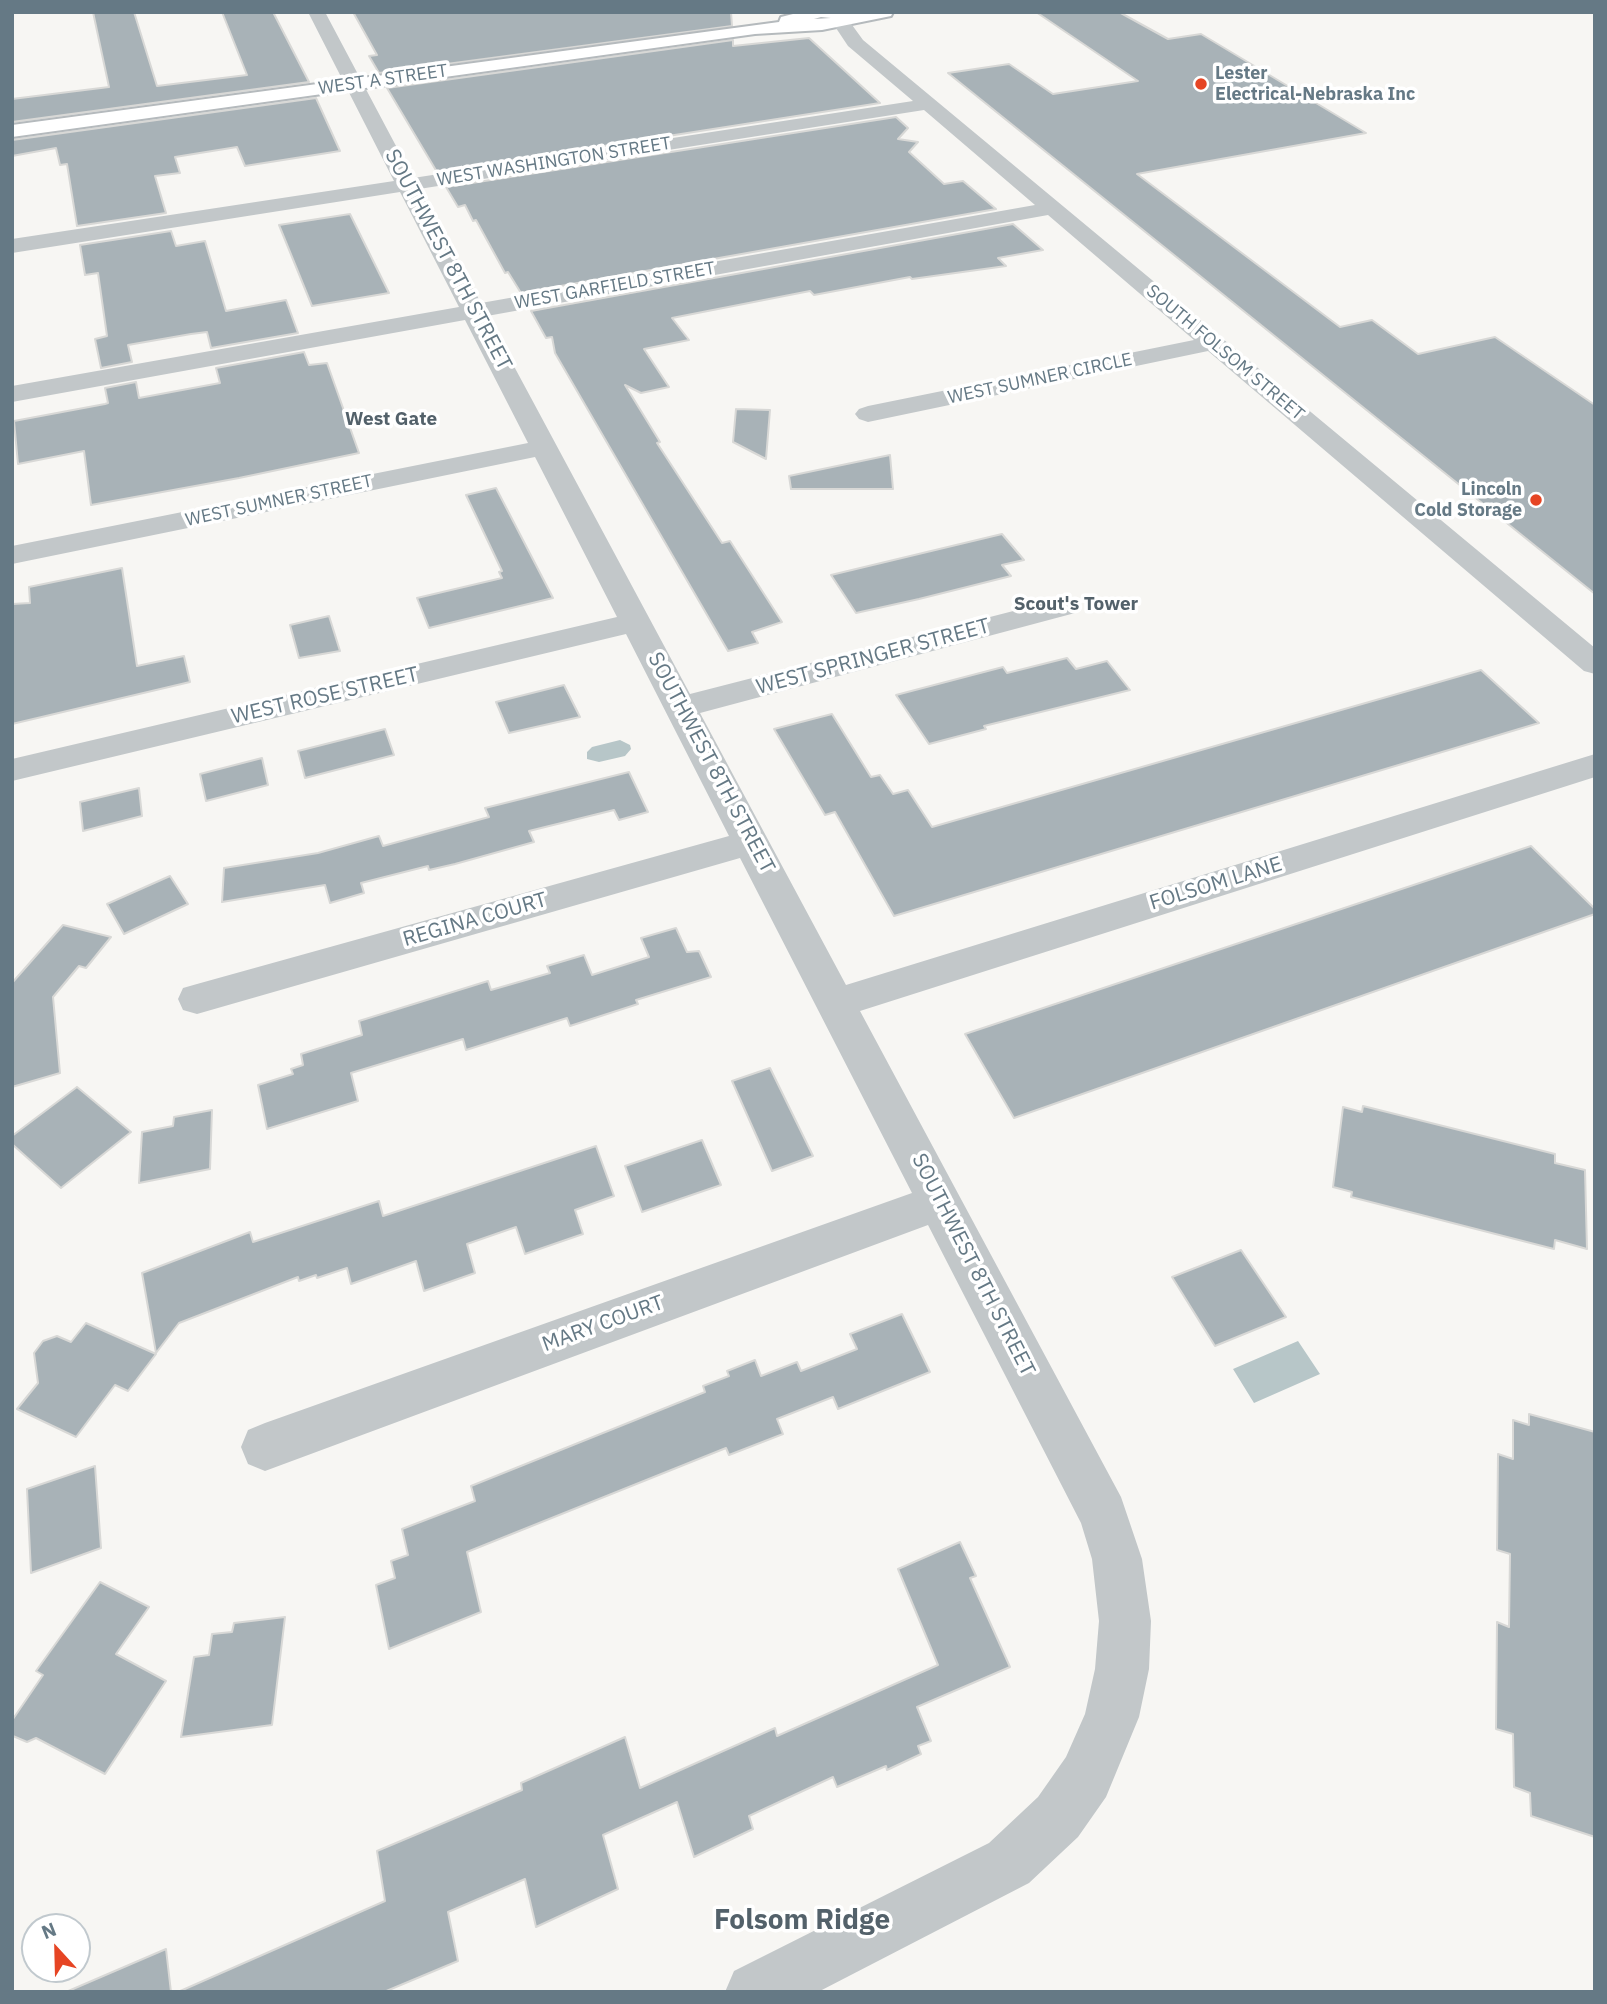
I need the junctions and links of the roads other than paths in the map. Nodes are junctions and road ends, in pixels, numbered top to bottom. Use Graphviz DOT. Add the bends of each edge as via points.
graph roads {
  1 [pos="316,12"];
  2 [pos="885,12"];
  3 [pos="845,17"];
  4 [pos="812,19"];
  5 [pos="854,42"];
  6 [pos="356,84"];
  7 [pos="929,104"];
  8 [pos="12,131"];
  9 [pos="408,184"];
  10 [pos="1053,208"];
  11 [pos="12,246"];
  12 [pos="475,311"];
  13 [pos="1213,343"];
  14 [pos="12,394"];
  15 [pos="868,414"];
  16 [pos="545,447"];
  17 [pos="12,555"];
  18 [pos="1064,607"];
  19 [pos="637,622"];
  20 [pos="1595,664"];
  21 [pos="682,707"];
  22 [pos="1595,765"];
  23 [pos="12,770"];
  24 [pos="752,842"];
  25 [pos="197,999"];
  26 [pos="836,1003"];
  27 [pos="940,1202"];
  28 [pos="265,1447"];
  29 [pos="755,1992"];
  1 -- 6 [label="street, SOUTHWEST 8TH STREET"];
  2 -- 3 [label="main road"];
  3 -- 4 [label="main road, WEST A STREET"];
  3 -- 5 [label="street, SOUTH FOLSOM STREET" via="842,27"];
  4 -- 5 [label="street, SOUTH FOLSOM STREET"];
  4 -- 6 [label="main road, WEST A STREET"];
  5 -- 7 [label="street, SOUTH FOLSOM STREET"];
  6 -- 8 [label="main road, WEST A STREET"];
  6 -- 9 [label="street, SOUTHWEST 8TH STREET"];
  7 -- 9 [label="street, WEST WASHINGTON STREET"];
  7 -- 10 [label="street, SOUTH FOLSOM STREET"];
  9 -- 11 [label="street, WEST WASHINGTON STREET"];
  9 -- 12 [label="street, SOUTHWEST 8TH STREET"];
  10 -- 12 [label="street, WEST GARFIELD STREET"];
  10 -- 13 [label="street, SOUTH FOLSOM STREET"];
  12 -- 14 [label="street, WEST GARFIELD STREET"];
  12 -- 16 [label="street, SOUTHWEST 8TH STREET"];
  13 -- 15 [label="street, WEST SUMNER CIRCLE"];
  13 -- 20 [label="street, SOUTH FOLSOM STREET"];
  16 -- 17 [label="street, WEST SUMNER STREET"];
  16 -- 19 [label="street, SOUTHWEST 8TH STREET"];
  18 -- 21 [label="street, WEST SPRINGER STREET"];
  19 -- 21 [label="street, SOUTHWEST 8TH STREET"];
  19 -- 23 [label="street, WEST ROSE STREET"];
  21 -- 24 [label="street, SOUTHWEST 8TH STREET"];
  22 -- 26 [label="street, FOLSOM LANE"];
  24 -- 25 [label="street, REGINA COURT"];
  24 -- 26 [label="street, SOUTHWEST 8TH STREET"];
  26 -- 27 [label="street, SOUTHWEST 8TH STREET"];
  27 -- 28 [label="street, MARY COURT"];
  27 -- 29 [label="street, SOUTHWEST 8TH STREET" via="1103,1515 1117,1559 1125,1621 1112,1717 1086,1777 1058,1817 1009,1863"];
}
